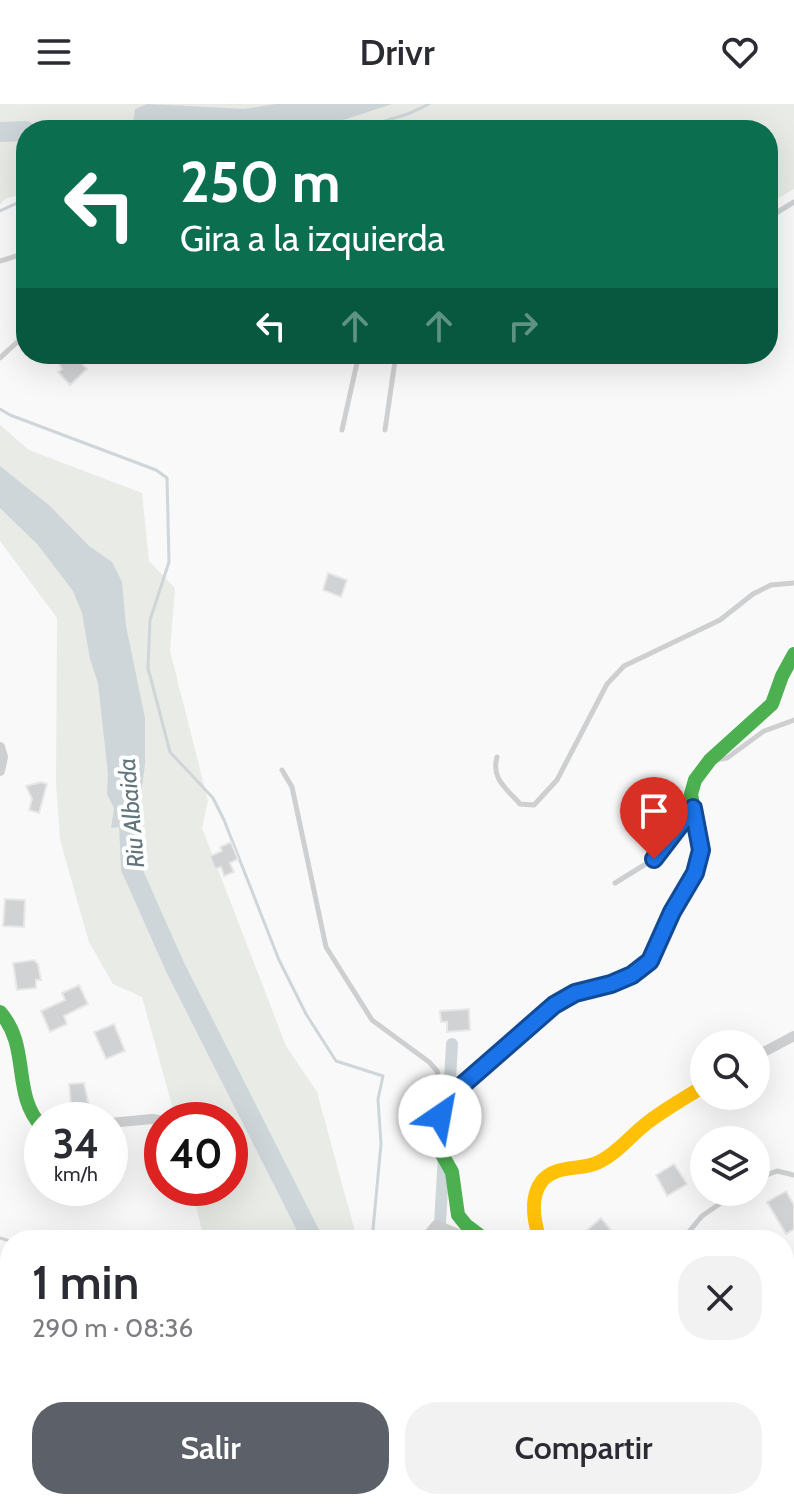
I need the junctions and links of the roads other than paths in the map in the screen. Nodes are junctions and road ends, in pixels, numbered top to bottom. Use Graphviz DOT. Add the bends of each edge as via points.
graph roads {
  1 [pos="16,343"];
  2 [pos="0,358"];
  3 [pos="357,364"];
  4 [pos="395,364"];
  5 [pos="342,430"];
  6 [pos="385,430"];
  7 [pos="794,583"];
  8 [pos="794,654"];
  9 [pos="794,720"];
  10 [pos="0,747"];
  11 [pos="497,757"];
  12 [pos="710,760"];
  13 [pos="282,770"];
  14 [pos="0,771"];
  15 [pos="693,808"];
  16 [pos="615,883"];
  17 [pos="0,1012"];
  18 [pos="794,1036"];
  19 [pos="770,1049"];
  20 [pos="443,1093"];
  21 [pos="690,1095"];
  22 [pos="29,1102"];
  23 [pos="770,1174"];
  24 [pos="794,1175"];
  25 [pos="717,1206"];
  26 [pos="429,1230"];
  27 [pos="448,1230"];
  28 [pos="473,1230"];
  29 [pos="537,1230"];
  30 [pos="690,1230"];
  1 -- 2 [label="lane"];
  3 -- 5 [label="lane"];
  4 -- 6 [label="lane"];
  7 -- 11 [label="lane" via="771,585 720,620 624,666 607,684 557,780 534,805 520,804 500,782 494,769"];
  8 -- 12 [label="street" via="772,704"];
  9 -- 12 [label="lane" via="764,731 727,758"];
  10 -- 14 [label="street"];
  12 -- 15 [label="street" via="695,780"];
  13 -- 20 [label="lane" via="292,787 326,947 372,1020 429,1062"];
  15 -- 16 [label="lane" via="654,859"];
  15 -- 20 [label="street" via="701,850 695,873 650,961 632,975 554,1005 459,1088"];
  17 -- 22 [label="street" via="20,1048"];
  18 -- 19 [label="street"];
  20 -- 28 [label="street" via="439,1149 452,1172 458,1215"];
  21 -- 29 [label="street" via="602,1160 546,1177 537,1190 533,1213"];
  23 -- 24 [label="lane"];
  25 -- 30 [label="lane"];
  26 -- 27 [label="street" via="436,1225"];
}
